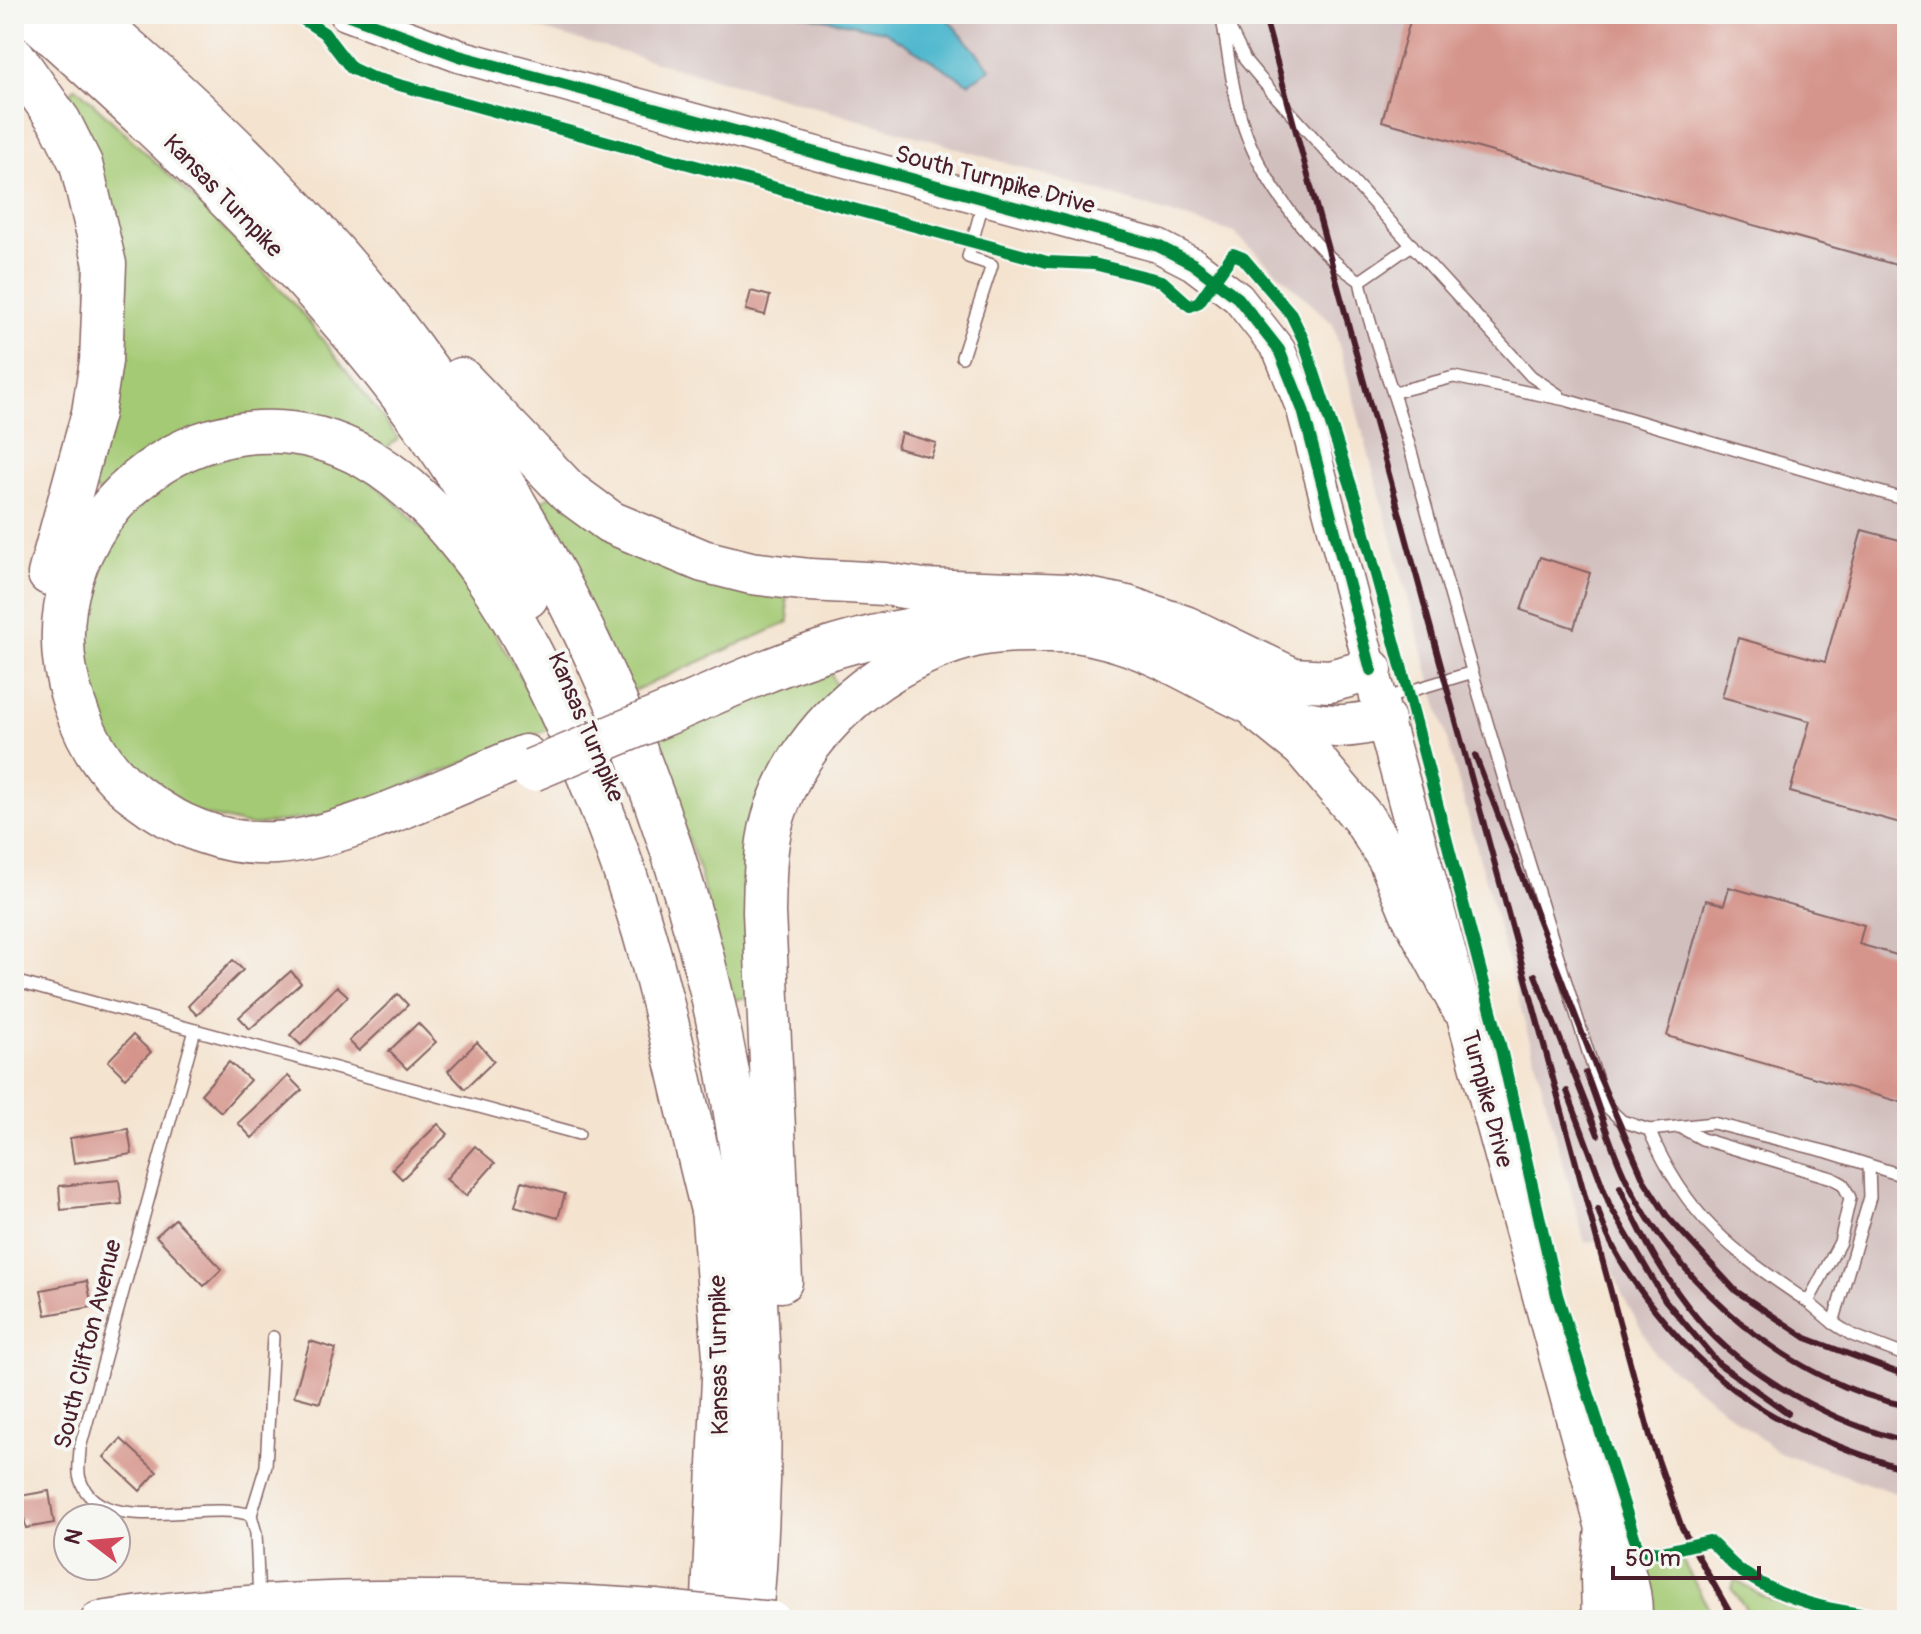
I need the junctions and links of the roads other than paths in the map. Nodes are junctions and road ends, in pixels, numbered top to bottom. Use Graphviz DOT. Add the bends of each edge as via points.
graph roads {
  1 [pos="30,14"];
  2 [pos="88,14"];
  3 [pos="346,14"];
  4 [pos="1222,14"];
  5 [pos="14,57"];
  6 [pos="256,171"];
  7 [pos="983,201"];
  8 [pos="1412,245"];
  9 [pos="1360,281"];
  10 [pos="962,357"];
  11 [pos="1395,392"];
  12 [pos="1566,400"];
  13 [pos="1907,500"];
  14 [pos="923,590"];
  15 [pos="1081,631"];
  16 [pos="1470,673"];
  17 [pos="1378,697"];
  18 [pos="674,701"];
  19 [pos="1254,707"];
  20 [pos="528,763"];
  21 [pos="14,981"];
  22 [pos="1462,1007"];
  23 [pos="195,1030"];
  24 [pos="1680,1127"];
  25 [pos="1649,1130"];
  26 [pos="579,1134"];
  27 [pos="1869,1166"];
  28 [pos="1907,1177"];
  29 [pos="715,1222"];
  30 [pos="1808,1302"];
  31 [pos="1833,1323"];
  32 [pos="273,1337"];
  33 [pos="1907,1356"];
  34 [pos="251,1515"];
  35 [pos="1604,1528"];
  36 [pos="756,1564"];
  37 [pos="1599,1576"];
  38 [pos="260,1611"];
  39 [pos="1639,1612"];
  40 [pos="99,1620"];
  41 [pos="712,1620"];
  42 [pos="751,1620"];
  43 [pos="773,1620"];
  44 [pos="1586,1620"];
  45 [pos="1600,1620"];
  1 -- 29 [label="highway, Kansas Turnpike" via="156,126 314,290 396,391 475,503 541,621 605,765 653,892 687,1030"];
  2 -- 6 [label="highway, Kansas Turnpike"];
  3 -- 7 [label="street, South Turnpike Drive" via="459,56"];
  4 -- 8 [label="lane" via="1245,60"];
  4 -- 9 [label="lane" via="1241,120 1267,173 1297,222 1331,262"];
  5 -- 20 [label="highway" via="60,122 81,164 105,264 93,413 50,569 44,639 62,725 93,776 140,823 174,843 216,856 297,861 345,850"];
  6 -- 14 [label="highway" via="324,226 516,441 569,492 610,522 703,561 751,573"];
  6 -- 36 [label="highway, Kansas Turnpike" via="340,259 468,427 544,552 643,761 685,885 718,1009 742,1147 756,1277"];
  7 -- 10 [label="lane" via="968,257 992,265"];
  7 -- 17 [label="street, South Turnpike Drive" via="1158,246 1193,264 1238,298 1260,323 1279,350 1303,410"];
  8 -- 9 [label="lane"];
  8 -- 12 [label="lane" via="1531,376"];
  9 -- 11 [label="lane" via="1367,318"];
  11 -- 12 [label="lane" via="1454,377"];
  11 -- 16 [label="lane"];
  12 -- 13 [label="lane"];
  14 -- 17 [label="highway" via="1069,595 1127,607 1185,627 1293,679 1330,681"];
  14 -- 18 [label="highway"];
  15 -- 18 [label="highway" via="973,622 917,626 853,639"];
  15 -- 19 [label="highway" via="1155,654"];
  15 -- 36 [label="highway" via="973,636 882,675 846,703 817,737 794,767 775,811 765,861 764,912 781,1259 780,1359 772,1468"];
  16 -- 17 [label="lane"];
  16 -- 25 [label="lane" via="1605,1105 1622,1121"];
  17 -- 19 [label="highway" via="1336,727"];
  17 -- 22 [label="main road, Turnpike Drive"];
  18 -- 20 [label="highway, bridge"];
  19 -- 22 [label="highway" via="1303,747 1363,818 1389,859"];
  20 -- 29 [label="highway" via="314,836 276,843 194,831 127,788 98,757 80,722 66,681 64,639 67,595 79,556 101,515 128,486 187,448 229,436 269,433 314,439 363,456 403,482 485,576 529,645 587,773 618,853 659,990"];
  21 -- 23 [label="lane"];
  22 -- 35 [label="main road, Turnpike Drive"];
  23 -- 26 [label="lane"];
  23 -- 34 [label="lane, South Clifton Avenue" via="80,1448 79,1478 90,1497 105,1508 133,1514 231,1508"];
  24 -- 25 [label="lane"];
  24 -- 27 [label="lane" via="1713,1123"];
  24 -- 30 [label="lane" via="1702,1139 1843,1184 1850,1198 1840,1242"];
  25 -- 30 [label="lane" via="1666,1169 1702,1222 1747,1261"];
  27 -- 28 [label="lane"];
  27 -- 31 [label="lane" via="1870,1197"];
  29 -- 41 [label="highway, Kansas Turnpike" via="724,1356"];
  30 -- 31 [label="lane"];
  31 -- 33 [label="lane"];
  32 -- 34 [label="lane" via="266,1466"];
  34 -- 38 [label="lane"];
  35 -- 37 [label="main road, Turnpike Drive"];
  35 -- 39 [label="main road, Turnpike Drive" via="1621,1554"];
  36 -- 42 [label="highway, Kansas Turnpike"];
  37 -- 44 [label="main road"];
  37 -- 45 [label="main road, Turnpike Drive"];
  38 -- 40 [label="main road"];
  38 -- 43 [label="main road, bridge" via="524,1600"];
}
